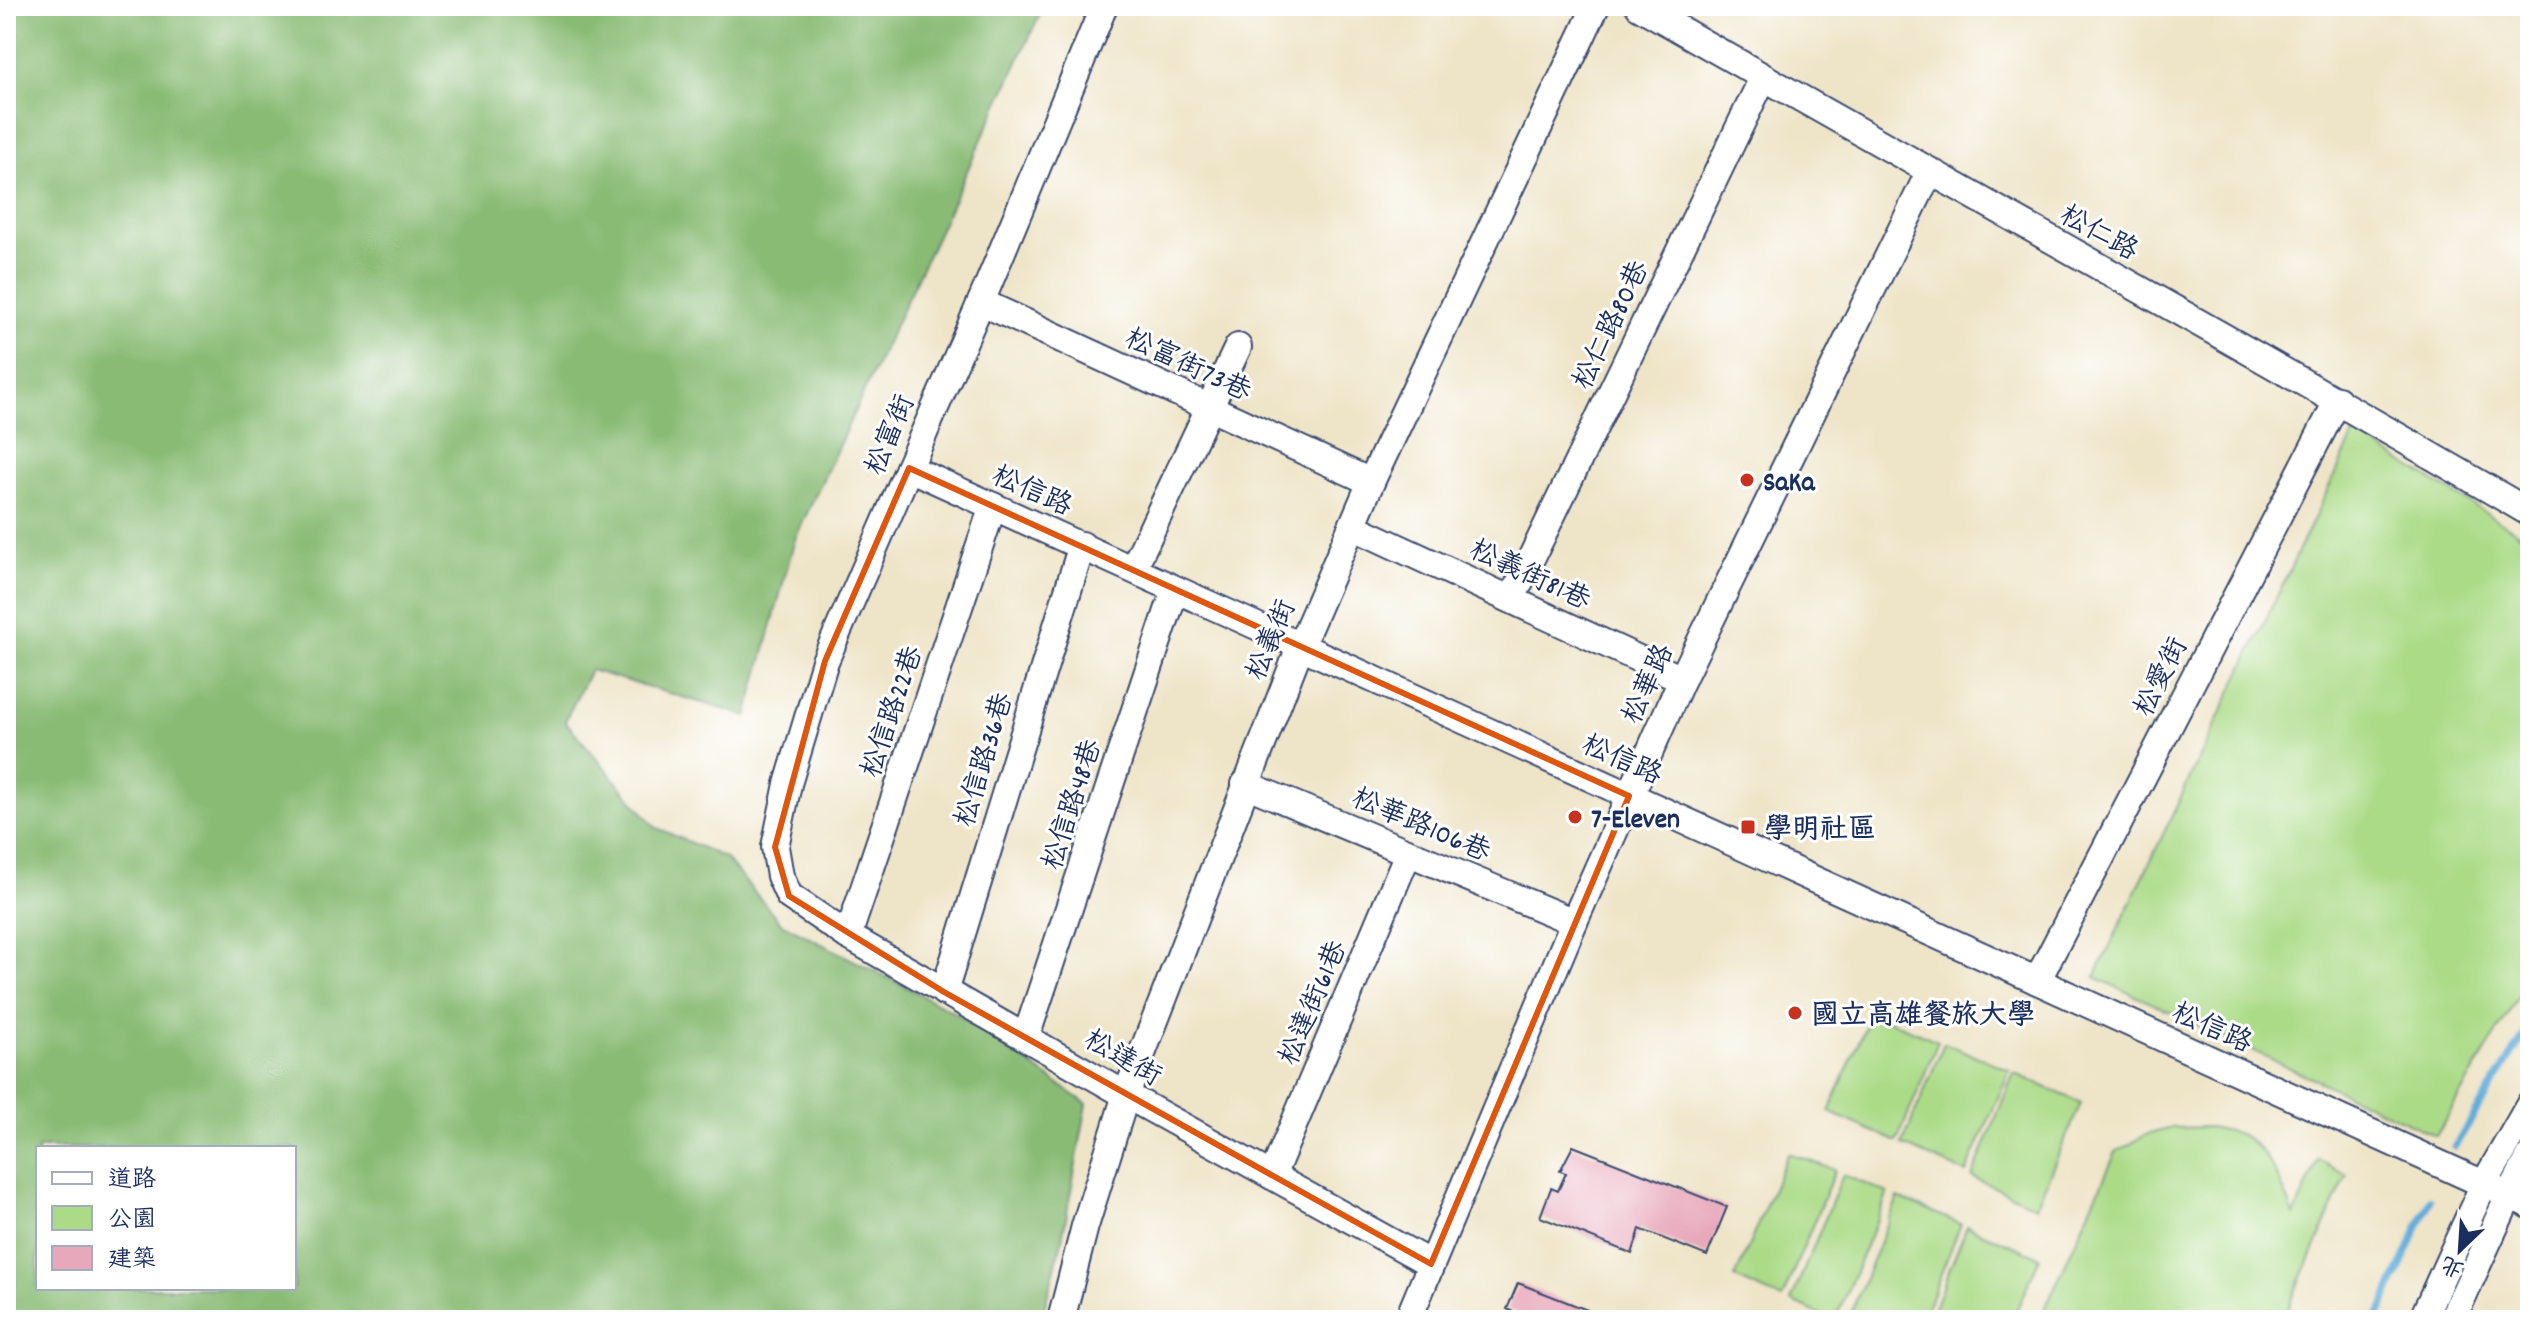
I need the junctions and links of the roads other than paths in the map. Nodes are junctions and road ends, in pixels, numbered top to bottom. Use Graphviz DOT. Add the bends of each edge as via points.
graph roads {
  1 [pos="1104,6"];
  2 [pos="1596,6"];
  3 [pos="1639,6"];
  4 [pos="1763,78"];
  5 [pos="1929,173"];
  6 [pos="981,302"];
  7 [pos="1238,347"];
  8 [pos="2338,400"];
  9 [pos="1210,408"];
  10 [pos="909,468"];
  11 [pos="1371,482"];
  12 [pos="993,506"];
  13 [pos="2530,513"];
  14 [pos="1352,526"];
  15 [pos="1082,545"];
  16 [pos="1133,569"];
  17 [pos="1175,590"];
  18 [pos="1512,598"];
  19 [pos="1300,647"];
  20 [pos="1682,679"];
  21 [pos="1245,784"];
  22 [pos="1629,796"];
  23 [pos="1408,853"];
  24 [pos="789,896"];
  25 [pos="1574,922"];
  26 [pos="848,936"];
  27 [pos="2037,981"];
  28 [pos="944,992"];
  29 [pos="1026,1037"];
  30 [pos="1126,1095"];
  31 [pos="2530,1104"];
  32 [pos="2530,1157"];
  33 [pos="1272,1176"];
  34 [pos="2484,1184"];
  35 [pos="2519,1200"];
  36 [pos="1431,1264"];
  37 [pos="1061,1320"];
  38 [pos="1408,1320"];
  39 [pos="2422,1320"];
  40 [pos="2452,1320"];
  1 -- 6 [label="street, 松富街"];
  2 -- 11 [label="street, 松義街"];
  3 -- 4 [label="street, 松仁路"];
  4 -- 5 [label="street, 松仁路"];
  4 -- 18 [label="street, 松仁路80巷"];
  5 -- 8 [label="street, 松仁路"];
  5 -- 20 [label="street, 松華路"];
  6 -- 9 [label="street, 松富街73巷"];
  6 -- 10 [label="street, 松富街"];
  7 -- 9 [label="street"];
  8 -- 13 [label="street, 松仁路"];
  8 -- 27 [label="street, 松愛街"];
  9 -- 11 [label="street, 松富街73巷"];
  9 -- 16 [label="street"];
  10 -- 12 [label="street, 松信路"];
  10 -- 24 [label="street, 松富街" via="825,661 788,784 775,847"];
  11 -- 14 [label="street, 松義街"];
  12 -- 15 [label="street, 松信路"];
  12 -- 26 [label="street, 松信路22巷"];
  14 -- 18 [label="street, 松義街81巷"];
  14 -- 19 [label="street, 松義街"];
  15 -- 16 [label="street, 松信路"];
  15 -- 28 [label="street, 松信路36巷"];
  16 -- 17 [label="street, 松信路"];
  17 -- 19 [label="street, 松信路"];
  17 -- 29 [label="street, 松信路48巷"];
  18 -- 20 [label="street, 松義街81巷"];
  19 -- 21 [label="street, 松義街"];
  19 -- 22 [label="street, 松信路"];
  20 -- 22 [label="street, 松華路"];
  21 -- 23 [label="street, 松華路106巷"];
  21 -- 30 [label="street, 松義街"];
  22 -- 25 [label="street, 松華路"];
  22 -- 27 [label="street, 松信路"];
  23 -- 25 [label="street, 松華路106巷"];
  23 -- 33 [label="street, 松達街61巷"];
  24 -- 26 [label="street, 松達街"];
  25 -- 36 [label="street, 松華路"];
  26 -- 28 [label="street, 松達街"];
  27 -- 34 [label="street, 松信路"];
  28 -- 29 [label="street, 松達街"];
  29 -- 30 [label="street, 松達街"];
  30 -- 33 [label="street, 松達街"];
  30 -- 37 [label="street, 松義街"];
  31 -- 34 [label="street"];
  32 -- 35 [label="street"];
  33 -- 36 [label="street, 松達街"];
  34 -- 35 [label="street, 松信路"];
  34 -- 39 [label="street"];
  35 -- 40 [label="street"];
  36 -- 38 [label="street, 松華路"];
}
